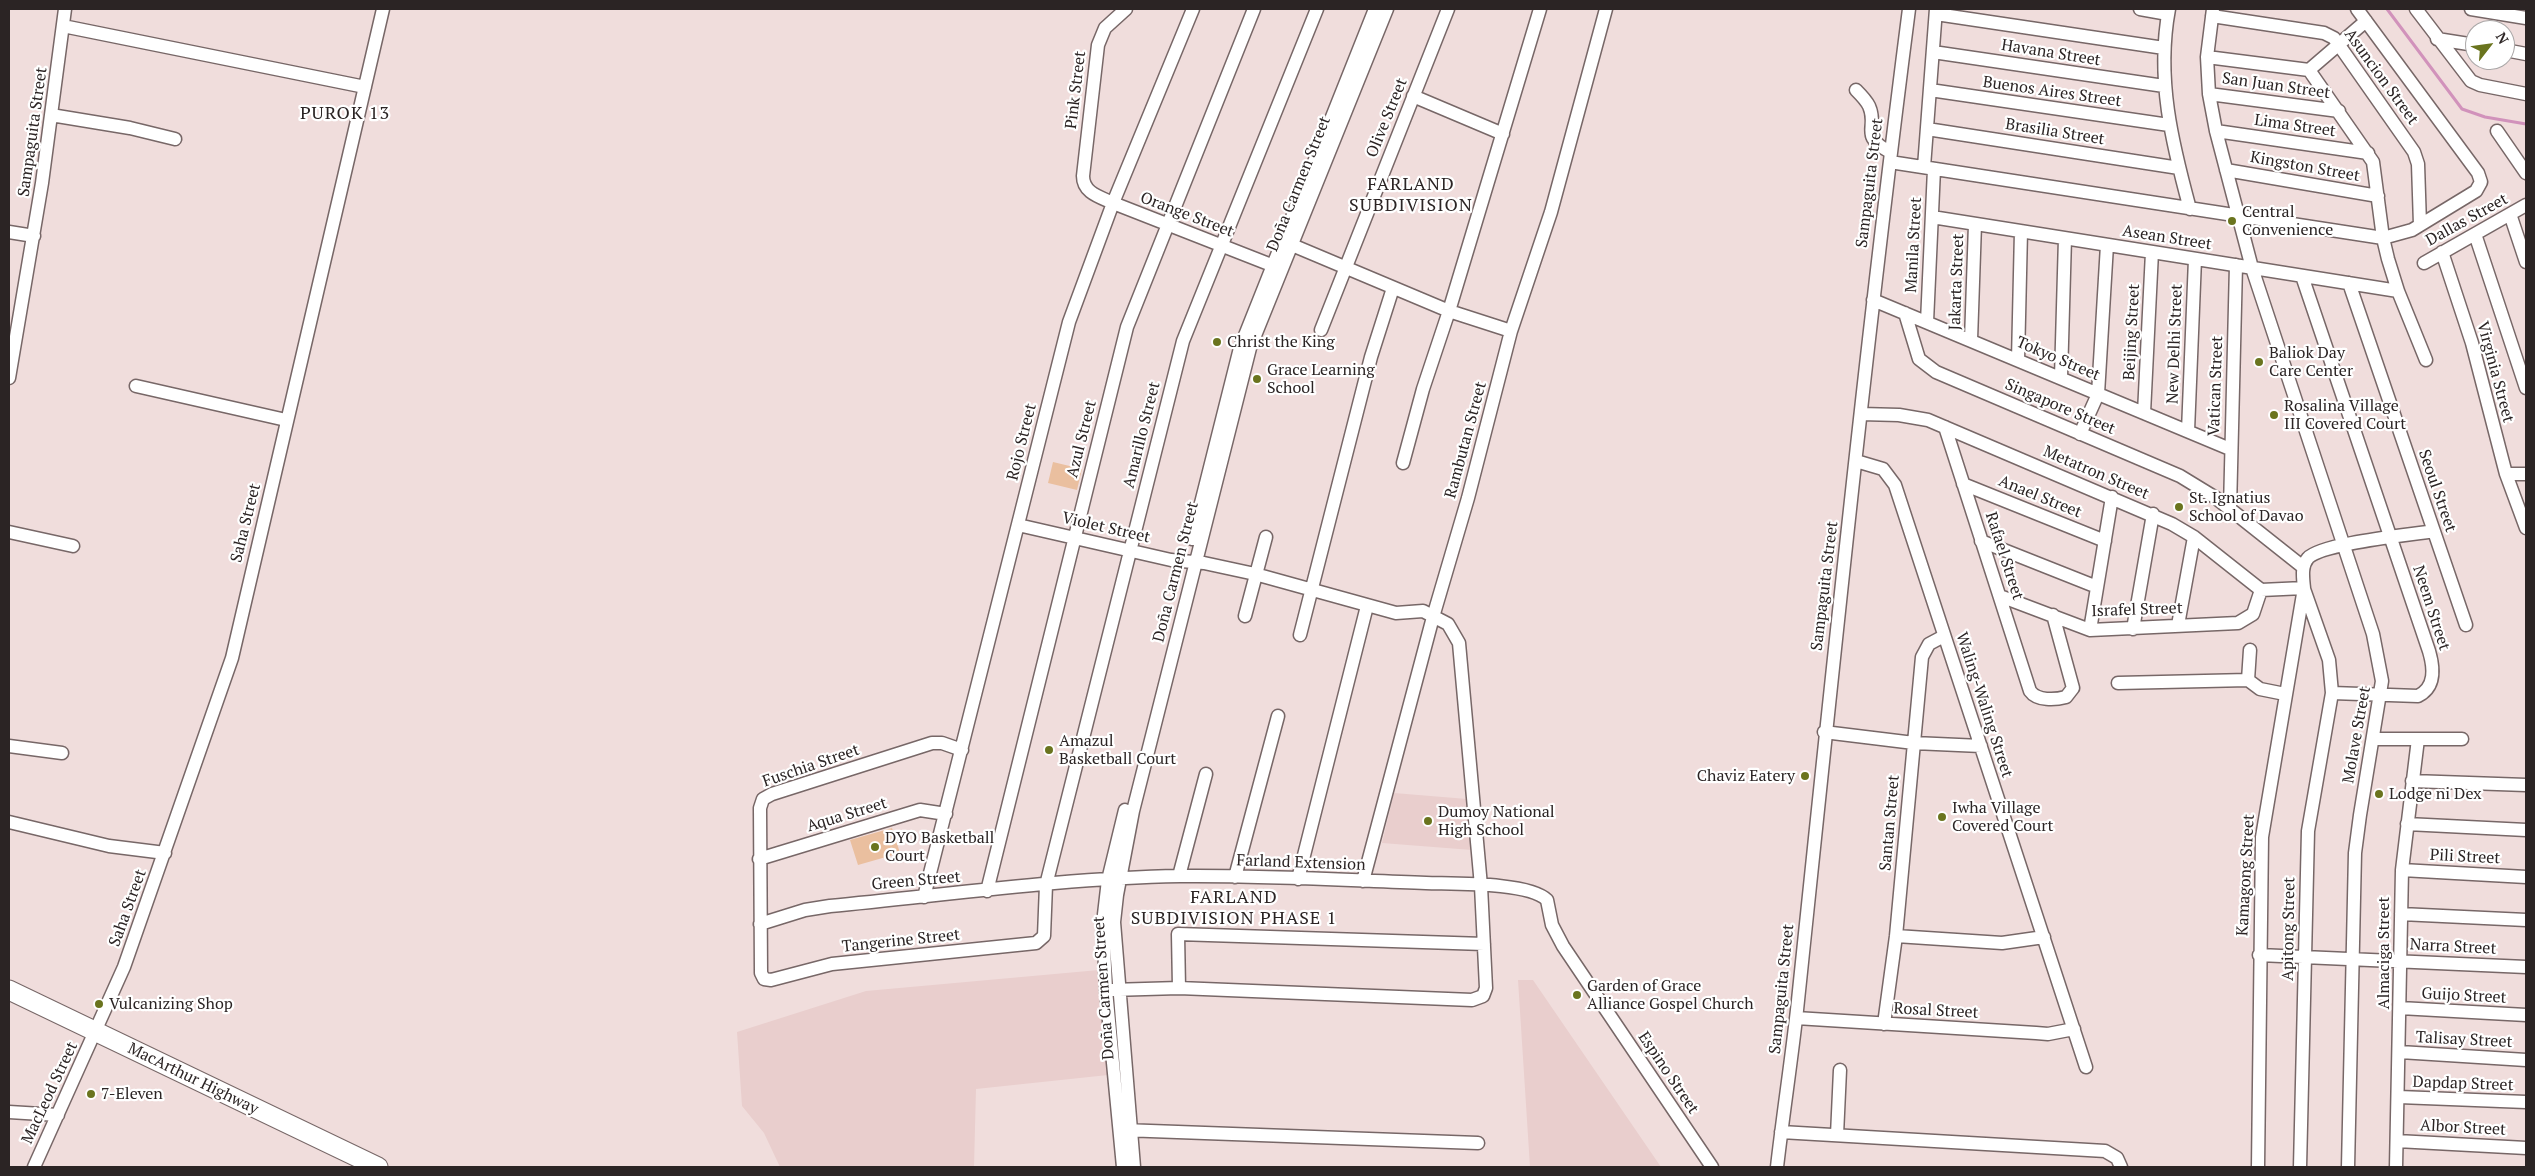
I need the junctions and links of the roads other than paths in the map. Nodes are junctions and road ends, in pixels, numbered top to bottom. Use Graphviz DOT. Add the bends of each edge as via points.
graph roads {
  1 [pos="65,9"];
  2 [pos="383,9"];
  3 [pos="1126,9"];
  4 [pos="1193,9"];
  5 [pos="1254,9"];
  6 [pos="1317,9"];
  7 [pos="1375,9"];
  8 [pos="1388,9"];
  9 [pos="1448,9"];
  10 [pos="1540,9"];
  11 [pos="1606,9"];
  12 [pos="1909,9"];
  13 [pos="2140,9"];
  14 [pos="2357,9"];
  15 [pos="2416,9"];
  16 [pos="2471,9"];
  17 [pos="1936,11"];
  18 [pos="2168,11"];
  19 [pos="2212,12"];
  20 [pos="2526,18"];
  21 [pos="2366,21"];
  22 [pos="63,26"];
  23 [pos="2438,39"];
  24 [pos="2465,43"];
  25 [pos="2339,44"];
  26 [pos="2164,48"];
  27 [pos="1933,52"];
  28 [pos="2207,57"];
  29 [pos="2309,70"];
  30 [pos="2164,86"];
  31 [pos="365,87"];
  32 [pos="1856,90"];
  33 [pos="1930,90"];
  34 [pos="2209,94"];
  35 [pos="2526,94"];
  36 [pos="1413,96"];
  37 [pos="2339,111"];
  38 [pos="51,115"];
  39 [pos="2169,125"];
  40 [pos="1927,129"];
  41 [pos="2216,131"];
  42 [pos="2497,131"];
  43 [pos="1503,134"];
  44 [pos="176,139"];
  45 [pos="2368,153"];
  46 [pos="1890,157"];
  47 [pos="1929,168"];
  48 [pos="2179,168"];
  49 [pos="2226,170"];
  50 [pos="2526,173"];
  51 [pos="1084,186"];
  52 [pos="2378,196"];
  53 [pos="1113,204"];
  54 [pos="2526,205"];
  55 [pos="2190,209"];
  56 [pos="2510,214"];
  57 [pos="1932,217"];
  58 [pos="2239,217"];
  59 [pos="1167,224"];
  60 [pos="1976,224"];
  61 [pos="2420,225"];
  62 [pos="9,232"];
  63 [pos="2021,232"];
  64 [pos="2475,234"];
  65 [pos="34,236"];
  66 [pos="2065,238"];
  67 [pos="2383,238"];
  68 [pos="1221,245"];
  69 [pos="1292,245"];
  70 [pos="2107,245"];
  71 [pos="2152,252"];
  72 [pos="2442,252"];
  73 [pos="2194,259"];
  74 [pos="2526,262"];
  75 [pos="2424,263"];
  76 [pos="2236,265"];
  77 [pos="1277,267"];
  78 [pos="1345,267"];
  79 [pos="2252,268"];
  80 [pos="2302,276"];
  81 [pos="2349,283"];
  82 [pos="1393,288"];
  83 [pos="2398,291"];
  84 [pos="1872,300"];
  85 [pos="1449,311"];
  86 [pos="1905,313"];
  87 [pos="1927,322"];
  88 [pos="1321,330"];
  89 [pos="1511,331"];
  90 [pos="1971,340"];
  91 [pos="2018,360"];
  92 [pos="2426,360"];
  93 [pos="2061,377"];
  94 [pos="9,378"];
  95 [pos="136,386"];
  96 [pos="2526,388"];
  97 [pos="2098,394"];
  98 [pos="2144,413"];
  99 [pos="1861,414"];
  100 [pos="286,420"];
  101 [pos="1946,426"];
  102 [pos="2188,431"];
  103 [pos="2080,434"];
  104 [pos="2230,448"];
  105 [pos="1856,461"];
  106 [pos="1404,463"];
  107 [pos="2506,474"];
  108 [pos="2526,474"];
  109 [pos="1963,484"];
  110 [pos="2112,497"];
  111 [pos="2230,509"];
  112 [pos="2523,511"];
  113 [pos="2153,514"];
  114 [pos="1018,525"];
  115 [pos="2526,528"];
  116 [pos="2434,531"];
  117 [pos="9,532"];
  118 [pos="1266,536"];
  119 [pos="1074,537"];
  120 [pos="2194,537"];
  121 [pos="2391,538"];
  122 [pos="1981,541"];
  123 [pos="2105,541"];
  124 [pos="73,546"];
  125 [pos="2344,546"];
  126 [pos="1131,550"];
  127 [pos="1191,562"];
  128 [pos="2303,567"];
  129 [pos="1255,574"];
  130 [pos="2097,587"];
  131 [pos="2304,588"];
  132 [pos="1313,590"];
  133 [pos="2261,590"];
  134 [pos="2000,596"];
  135 [pos="1368,606"];
  136 [pos="2053,615"];
  137 [pos="1245,616"];
  138 [pos="1434,617"];
  139 [pos="2178,625"];
  140 [pos="2466,625"];
  141 [pos="2134,629"];
  142 [pos="2090,630"];
  143 [pos="1300,635"];
  144 [pos="1944,636"];
  145 [pos="2250,650"];
  146 [pos="2248,680"];
  147 [pos="2118,683"];
  148 [pos="2332,693"];
  149 [pos="2285,694"];
  150 [pos="2381,695"];
  151 [pos="1278,716"];
  152 [pos="1824,732"];
  153 [pos="2372,739"];
  154 [pos="2418,739"];
  155 [pos="2462,740"];
  156 [pos="1914,743"];
  157 [pos="9,746"];
  158 [pos="1981,746"];
  159 [pos="962,750"];
  160 [pos="62,753"];
  161 [pos="1206,774"];
  162 [pos="2412,781"];
  163 [pos="2526,785"];
  164 [pos="946,814"];
  165 [pos="9,822"];
  166 [pos="2407,824"];
  167 [pos="2526,830"];
  168 [pos="165,853"];
  169 [pos="759,859"];
  170 [pos="2402,870"];
  171 [pos="1179,876"];
  172 [pos="1235,877"];
  173 [pos="2526,877"];
  174 [pos="1298,878"];
  175 [pos="1114,879"];
  176 [pos="1363,881"];
  177 [pos="1046,885"];
  178 [pos="1481,886"];
  179 [pos="987,891"];
  180 [pos="924,897"];
  181 [pos="2401,914"];
  182 [pos="2526,920"];
  183 [pos="760,924"];
  184 [pos="1896,936"];
  185 [pos="2044,937"];
  186 [pos="1484,944"];
  187 [pos="2259,955"];
  188 [pos="2304,957"];
  189 [pos="2351,959"];
  190 [pos="2400,961"];
  191 [pos="2526,968"];
  192 [pos="1179,988"];
  193 [pos="1112,989"];
  194 [pos="9,990"];
  195 [pos="2400,1008"];
  196 [pos="2526,1015"];
  197 [pos="1796,1018"];
  198 [pos="1884,1024"];
  199 [pos="2074,1029"];
  200 [pos="96,1032"];
  201 [pos="2400,1052"];
  202 [pos="2526,1060"];
  203 [pos="2086,1067"];
  204 [pos="1840,1070"];
  205 [pos="2399,1097"];
  206 [pos="2526,1102"];
  207 [pos="9,1112"];
  208 [pos="58,1115"];
  209 [pos="1125,1130"];
  210 [pos="1781,1132"];
  211 [pos="1837,1135"];
  212 [pos="2398,1141"];
  213 [pos="1478,1143"];
  214 [pos="2526,1148"];
  215 [pos="34,1167"];
  216 [pos="378,1167"];
  217 [pos="1123,1167"];
  218 [pos="1134,1167"];
  219 [pos="1712,1167"];
  220 [pos="1777,1167"];
  221 [pos="2121,1167"];
  222 [pos="2258,1167"];
  223 [pos="2300,1167"];
  224 [pos="2348,1167"];
  225 [pos="2396,1167"];
  1 -- 22 [label="street, Sampaguita Street"];
  2 -- 31 [label="street, Saha Street"];
  3 -- 51 [label="street, Pink Street" via="1105,28 1098,45"];
  4 -- 53 [label="street, Rojo Street"];
  5 -- 59 [label="street, Azul Street"];
  6 -- 68 [label="street, Amarillo Street"];
  7 -- 77 [label="street, Doña Carmen Street"];
  8 -- 69 [label="street, Doña Carmen Street"];
  9 -- 36 [label="street, Olive Street"];
  10 -- 43 [label="street"];
  11 -- 89 [label="street, Rambutan Street" via="1551,212"];
  12 -- 46 [label="street, Sampaguita Street"];
  13 -- 18 [label="street"];
  14 -- 21 [label="street"];
  15 -- 23 [label="street"];
  16 -- 20 [label="street"];
  17 -- 26 [label="street"];
  17 -- 27 [label="street, Manila Street"];
  18 -- 26 [label="street"];
  19 -- 25 [label="street, Asuncion Street" via="2324,33"];
  19 -- 28 [label="street, Molave Street"];
  21 -- 25 [label="street"];
  21 -- 61 [label="street" via="2480,177 2481,186 2476,191"];
  22 -- 31 [label="street"];
  22 -- 38 [label="street, Sampaguita Street"];
  23 -- 24 [label="street"];
  23 -- 35 [label="street" via="2471,81"];
  25 -- 29 [label="street"];
  25 -- 61 [label="street, Asuncion Street" via="2414,152 2418,164"];
  26 -- 30 [label="street"];
  27 -- 30 [label="street, Havana Street"];
  27 -- 33 [label="street, Manila Street"];
  28 -- 29 [label="street"];
  28 -- 34 [label="street, Molave Street"];
  29 -- 37 [label="street"];
  30 -- 39 [label="street"];
  31 -- 168 [label="street, Saha Street" via="232,658"];
  32 -- 46 [label="street" via="1869,105 1872,139"];
  33 -- 39 [label="street, Buenos Aires Street"];
  33 -- 40 [label="street, Manila Street"];
  34 -- 37 [label="street, San Juan Street"];
  34 -- 41 [label="street, Molave Street"];
  36 -- 43 [label="street"];
  36 -- 78 [label="street, Olive Street"];
  37 -- 45 [label="street"];
  38 -- 44 [label="street"];
  38 -- 65 [label="street, Sampaguita Street"];
  39 -- 48 [label="street"];
  40 -- 47 [label="street, Manila Street"];
  40 -- 48 [label="street, Brasilia Street"];
  41 -- 45 [label="street, Lima Street"];
  41 -- 49 [label="street, Molave Street"];
  42 -- 50 [label="street"];
  43 -- 85 [label="street"];
  45 -- 52 [label="street" via="2376,171"];
  46 -- 47 [label="street"];
  46 -- 84 [label="street, Sampaguita Street"];
  47 -- 55 [label="street"];
  47 -- 57 [label="street, Manila Street"];
  48 -- 55 [label="street"];
  49 -- 52 [label="street, Kingston Street"];
  49 -- 58 [label="street, Molave Street"];
  51 -- 53 [label="street, Orange Street"];
  52 -- 67 [label="street"];
  53 -- 59 [label="street, Orange Street"];
  53 -- 114 [label="street, Rojo Street" via="1069,322"];
  54 -- 56 [label="street, Dallas Street"];
  55 -- 58 [label="street"];
  56 -- 64 [label="street, Dallas Street"];
  56 -- 74 [label="street"];
  57 -- 60 [label="street, Asean Street"];
  57 -- 87 [label="street, Manila Street"];
  58 -- 67 [label="street"];
  58 -- 79 [label="street, Molave Street"];
  59 -- 68 [label="street, Orange Street"];
  59 -- 119 [label="street, Azul Street" via="1127,327"];
  60 -- 63 [label="street, Asean Street"];
  60 -- 90 [label="street, Jakarta Street"];
  61 -- 67 [label="street" via="2402,234"];
  62 -- 65 [label="street"];
  63 -- 66 [label="street, Asean Street"];
  63 -- 91 [label="street"];
  64 -- 72 [label="street, Dallas Street"];
  64 -- 96 [label="street"];
  65 -- 94 [label="street, Sampaguita Street"];
  66 -- 70 [label="street, Asean Street"];
  66 -- 93 [label="street"];
  67 -- 83 [label="street"];
  68 -- 77 [label="street, Orange Street"];
  68 -- 126 [label="street, Amarillo Street" via="1183,341"];
  69 -- 77 [label="street, Doña Carmen Street"];
  69 -- 78 [label="street"];
  70 -- 71 [label="street, Asean Street"];
  70 -- 97 [label="street"];
  71 -- 73 [label="street, Asean Street"];
  71 -- 98 [label="street, Beijing Street"];
  72 -- 75 [label="street, Dallas Street"];
  72 -- 107 [label="street, Virginia Street" via="2472,343"];
  73 -- 76 [label="street, Asean Street"];
  73 -- 102 [label="street, New Delhi Street"];
  76 -- 79 [label="street, Asean Street"];
  76 -- 104 [label="street, Vatican Street"];
  77 -- 127 [label="street, Doña Carmen Street" via="1239,366"];
  78 -- 82 [label="street"];
  78 -- 88 [label="street, Olive Street"];
  79 -- 80 [label="street, Asean Street"];
  79 -- 125 [label="street, Molave Street"];
  80 -- 81 [label="street, Asean Street"];
  80 -- 121 [label="street, Neem Street"];
  81 -- 83 [label="street, Asean Street"];
  81 -- 116 [label="street, Seoul Street"];
  82 -- 85 [label="street"];
  82 -- 132 [label="street" via="1371,357"];
  83 -- 92 [label="street"];
  84 -- 86 [label="street, Tokyo Street"];
  84 -- 99 [label="street, Sampaguita Street"];
  85 -- 89 [label="street"];
  85 -- 106 [label="street" via="1423,389"];
  86 -- 87 [label="street, Tokyo Street"];
  86 -- 103 [label="street, Singapore Street" via="1915,350 1924,364"];
  87 -- 90 [label="street, Tokyo Street"];
  89 -- 138 [label="street, Rambutan Street"];
  90 -- 91 [label="street, Tokyo Street"];
  91 -- 93 [label="street, Tokyo Street"];
  93 -- 97 [label="street, Tokyo Street"];
  95 -- 100 [label="street"];
  97 -- 98 [label="street, Tokyo Street"];
  97 -- 103 [label="street"];
  98 -- 102 [label="street, Tokyo Street"];
  99 -- 101 [label="street, Metatron Street" via="1914,417"];
  99 -- 105 [label="street, Sampaguita Street"];
  101 -- 109 [label="street, Rafael Street"];
  101 -- 110 [label="street, Metatron Street"];
  102 -- 104 [label="street, Tokyo Street"];
  103 -- 111 [label="street, Singapore Street" via="2180,476"];
  104 -- 111 [label="street, Vatican Street"];
  105 -- 144 [label="street, Waling-Waling Street" via="1883,469 1895,485"];
  105 -- 152 [label="street, Sampaguita Street"];
  107 -- 108 [label="street"];
  107 -- 112 [label="street, Virginia Street"];
  109 -- 122 [label="street, Rafael Street"];
  109 -- 123 [label="street, Anael Street"];
  110 -- 113 [label="street, Metatron Street"];
  110 -- 123 [label="street"];
  111 -- 128 [label="street, Singapore Street"];
  112 -- 115 [label="street, Virginia Street"];
  113 -- 120 [label="street, Metatron Street"];
  113 -- 141 [label="street"];
  114 -- 119 [label="street, Violet Street"];
  114 -- 159 [label="street, Rojo Street"];
  116 -- 121 [label="street"];
  116 -- 140 [label="street, Seoul Street"];
  117 -- 124 [label="street"];
  118 -- 129 [label="street"];
  119 -- 126 [label="street, Violet Street"];
  119 -- 179 [label="street, Azul Street"];
  120 -- 133 [label="street, Metatron Street"];
  120 -- 139 [label="street"];
  121 -- 125 [label="street"];
  121 -- 150 [label="street, Neem Street" via="2433,673 2428,688 2418,696"];
  122 -- 130 [label="street"];
  122 -- 134 [label="street, Rafael Street"];
  123 -- 130 [label="street"];
  125 -- 128 [label="street" via="2316,553 2307,559"];
  125 -- 150 [label="street, Molave Street" via="2377,647"];
  126 -- 127 [label="street, Violet Street"];
  126 -- 177 [label="street, Amarillo Street"];
  127 -- 129 [label="street, Violet Street"];
  127 -- 175 [label="street, Doña Carmen Street"];
  128 -- 131 [label="street"];
  129 -- 132 [label="street, Violet Street"];
  129 -- 137 [label="street"];
  130 -- 142 [label="street"];
  131 -- 133 [label="street"];
  131 -- 148 [label="street, Apitong Street" via="2329,660"];
  131 -- 149 [label="street, Kamagong Street"];
  132 -- 135 [label="street, Violet Street"];
  132 -- 143 [label="street"];
  133 -- 139 [label="street, Israfel Street" via="2253,614 2243,622"];
  134 -- 136 [label="street, Israfel Street"];
  134 -- 136 [label="street, Rafael Street" via="2033,696 2042,699 2062,698 2073,688"];
  135 -- 138 [label="street, Violet Street" via="1396,613 1423,612"];
  135 -- 174 [label="street"];
  136 -- 142 [label="street, Israfel Street"];
  138 -- 176 [label="street, Rambutan Street"];
  138 -- 178 [label="street" via="1448,624 1459,644"];
  139 -- 141 [label="street, Israfel Street"];
  141 -- 142 [label="street, Israfel Street"];
  144 -- 156 [label="street, Santan Street" via="1929,644 1922,657"];
  144 -- 158 [label="street, Waling-Waling Street"];
  145 -- 146 [label="street"];
  146 -- 147 [label="street"];
  146 -- 149 [label="street" via="2260,688"];
  148 -- 150 [label="street"];
  148 -- 188 [label="street, Apitong Street" via="2308,831"];
  149 -- 187 [label="street, Kamagong Street" via="2262,830"];
  150 -- 153 [label="street, Molave Street"];
  151 -- 172 [label="street"];
  152 -- 156 [label="street"];
  152 -- 197 [label="street, Sampaguita Street"];
  153 -- 154 [label="street"];
  153 -- 189 [label="street, Molave Street" via="2357,834"];
  154 -- 155 [label="street"];
  154 -- 162 [label="street, Almaciga Street"];
  156 -- 158 [label="street"];
  156 -- 184 [label="street, Santan Street"];
  157 -- 160 [label="street"];
  158 -- 185 [label="street, Waling-Waling Street"];
  159 -- 164 [label="street, Rojo Street"];
  159 -- 169 [label="street, Fuschia Street" via="932,743 767,796 760,808"];
  161 -- 171 [label="street"];
  162 -- 163 [label="street"];
  162 -- 166 [label="street, Almaciga Street"];
  164 -- 169 [label="street, Aqua Street" via="929,810 911,812"];
  164 -- 180 [label="street, Rojo Street"];
  165 -- 168 [label="street" via="109,846"];
  166 -- 167 [label="street"];
  166 -- 170 [label="street, Almaciga Street"];
  168 -- 200 [label="street, Saha Street" via="141,923"];
  169 -- 183 [label="street, Fuschia Street"];
  170 -- 173 [label="street, Pili Street"];
  170 -- 181 [label="street, Almaciga Street"];
  171 -- 172 [label="street, Farland Extension"];
  171 -- 175 [label="street, Farland Extension"];
  172 -- 174 [label="street, Farland Extension"];
  174 -- 176 [label="street, Farland Extension"];
  175 -- 177 [label="street, Green Street"];
  175 -- 193 [label="street, Doña Carmen Street"];
  176 -- 178 [label="street, Farland Extension"];
  177 -- 179 [label="street, Green Street"];
  177 -- 183 [label="street, Tangerine Street" via="1046,932 1036,943 832,964 771,980 764,979 761,973"];
  178 -- 186 [label="street"];
  178 -- 219 [label="street, Espino Street" via="1533,892 1547,900 1552,925 1566,952"];
  179 -- 180 [label="street, Green Street"];
  180 -- 183 [label="street, Green Street" via="812,908"];
  181 -- 182 [label="street"];
  181 -- 190 [label="street, Almaciga Street"];
  184 -- 185 [label="street" via="2002,943"];
  184 -- 198 [label="street, Santan Street"];
  185 -- 199 [label="street, Waling-Waling Street"];
  186 -- 192 [label="street" via="1485,992 1472,1000"];
  186 -- 192 [label="street" via="1178,934"];
  187 -- 188 [label="street, Narra Street"];
  187 -- 222 [label="street, Kamagong Street"];
  188 -- 189 [label="street, Narra Street"];
  188 -- 223 [label="street, Apitong Street"];
  189 -- 190 [label="street, Narra Street"];
  189 -- 224 [label="street, Molave Street"];
  190 -- 191 [label="street, Narra Street"];
  190 -- 195 [label="street, Almaciga Street"];
  192 -- 193 [label="street"];
  193 -- 209 [label="street, Doña Carmen Street"];
  194 -- 200 [label="highway, MacArthur Highway"];
  195 -- 196 [label="street, Guijo Street"];
  195 -- 201 [label="street, Almaciga Street"];
  197 -- 198 [label="street, Rosal Street"];
  197 -- 210 [label="street, Sampaguita Street"];
  198 -- 199 [label="street, Rosal Street" via="2042,1034"];
  199 -- 203 [label="street, Waling-Waling Street"];
  200 -- 208 [label="street, MacLeod Street"];
  200 -- 216 [label="highway, MacArthur Highway"];
  201 -- 202 [label="street, Talisay Street"];
  201 -- 205 [label="street, Almaciga Street"];
  204 -- 211 [label="street"];
  205 -- 206 [label="street, Dapdap Street"];
  205 -- 212 [label="street, Almaciga Street"];
  207 -- 208 [label="street"];
  208 -- 215 [label="street, MacLeod Street"];
  209 -- 213 [label="street"];
  209 -- 217 [label="street, Doña Carmen Street"];
  209 -- 218 [label="street, Doña Carmen Street"];
  210 -- 211 [label="street"];
  210 -- 220 [label="street, Sampaguita Street"];
  211 -- 221 [label="street" via="2105,1151 2117,1158"];
  212 -- 214 [label="street, Albor Street"];
  212 -- 225 [label="street, Almaciga Street"];
}
